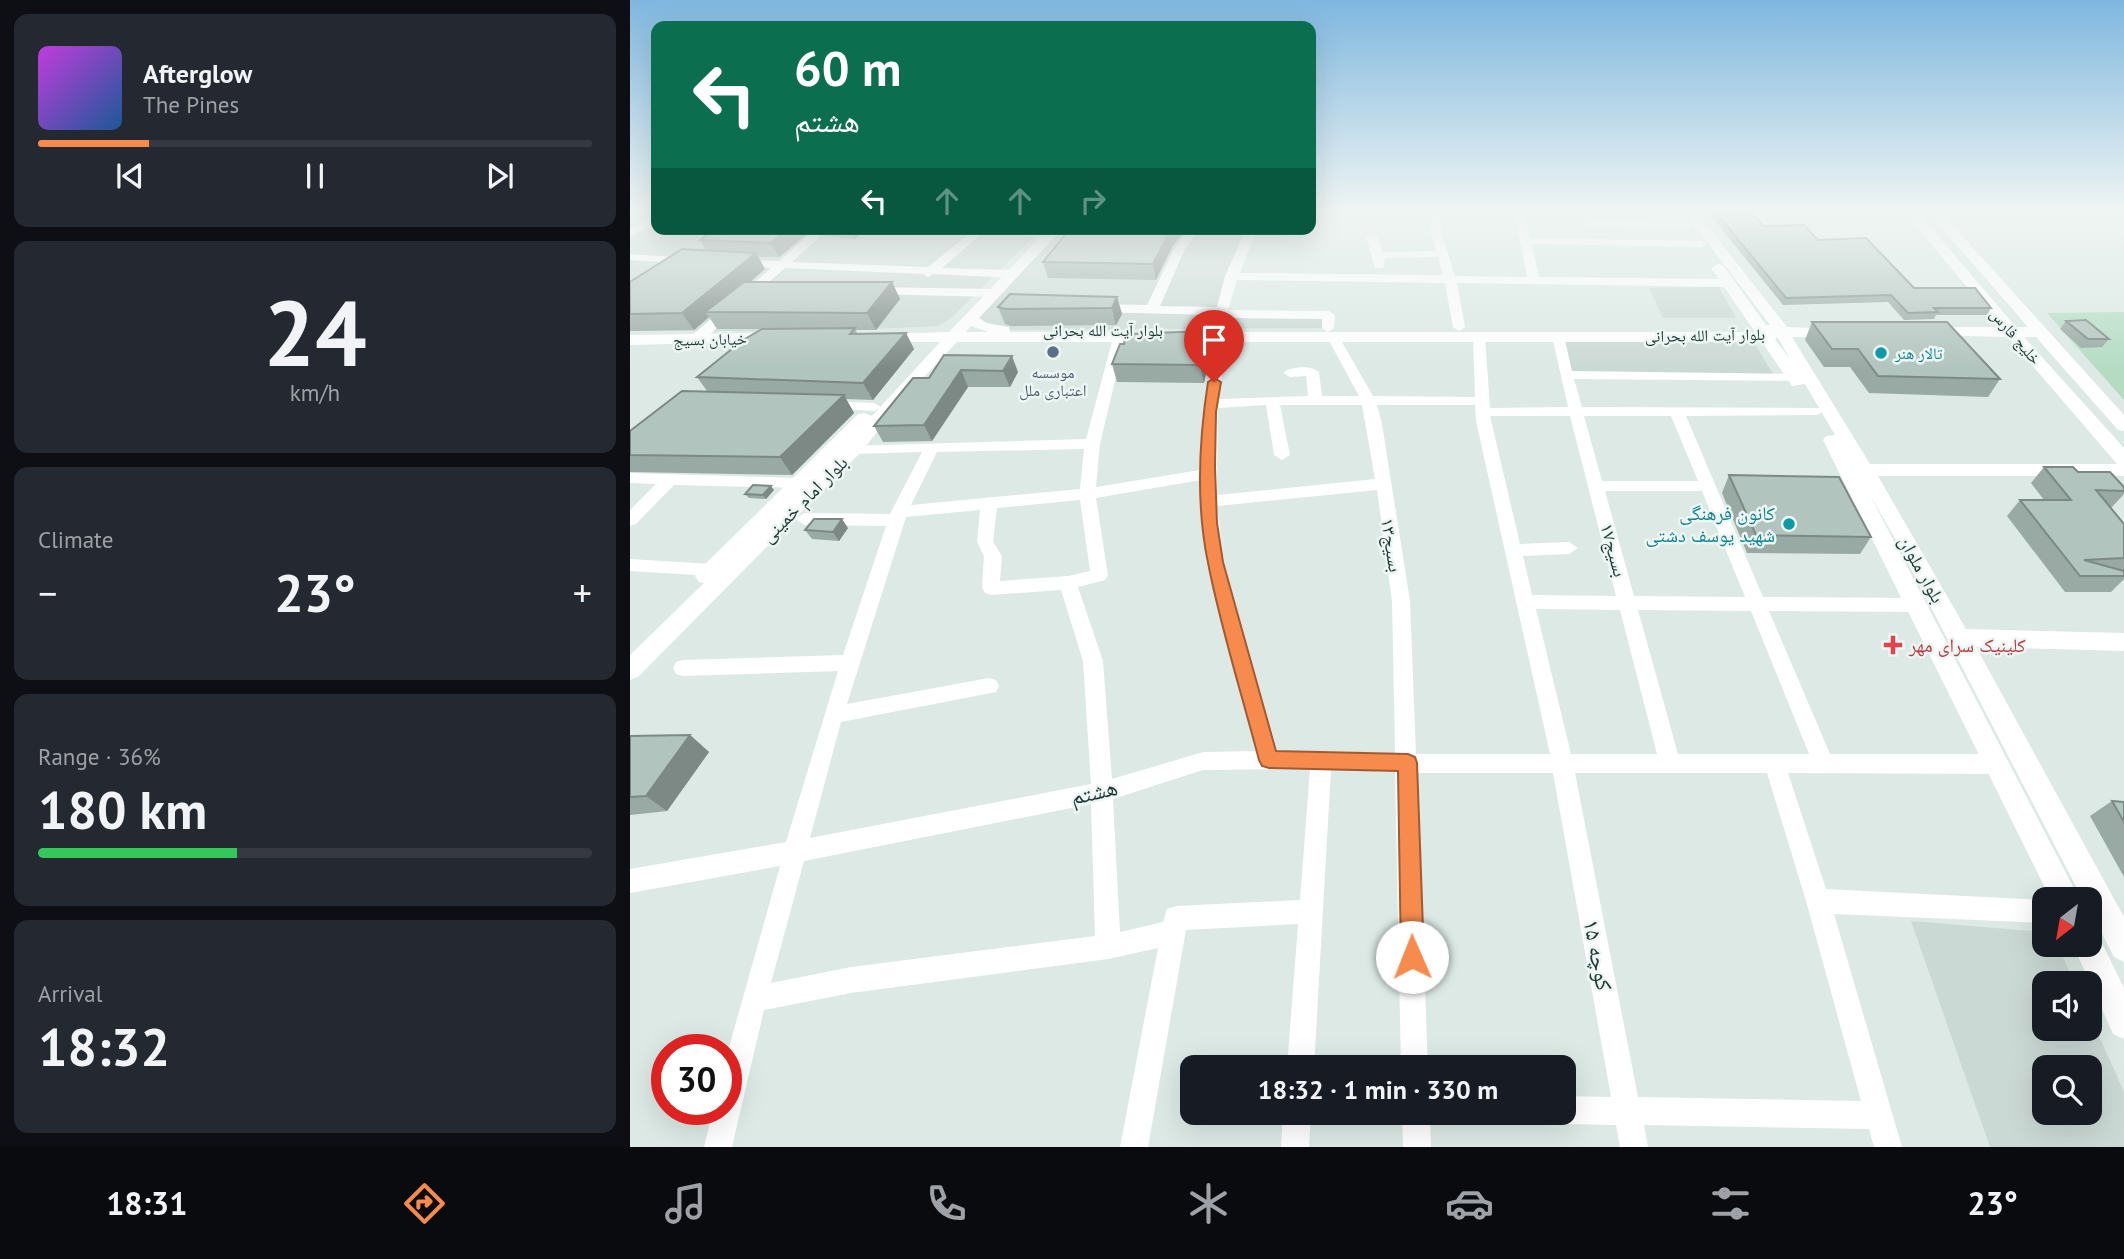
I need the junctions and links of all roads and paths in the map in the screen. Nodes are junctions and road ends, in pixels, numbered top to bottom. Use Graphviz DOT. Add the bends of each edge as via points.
graph roads {
  1 [pos="688,264"];
  2 [pos="767,264"];
  3 [pos="781,264"];
  4 [pos="939,264"];
  5 [pos="1022,264"];
  6 [pos="1173,264"];
  7 [pos="1237,264"];
  8 [pos="1379,264"];
  9 [pos="1446,264"];
  10 [pos="1530,264"];
  11 [pos="1715,264"];
  12 [pos="1723,264"];
  13 [pos="1956,264"];
  14 [pos="1980,264"];
  15 [pos="930,271"];
  16 [pos="670,274"];
  17 [pos="1013,274"];
  18 [pos="1231,276"];
  19 [pos="1379,277"];
  20 [pos="1393,277"];
  21 [pos="1450,278"];
  22 [pos="1534,280"];
  23 [pos="1728,283"];
  24 [pos="861,291"];
  25 [pos="748,292"];
  26 [pos="775,293"];
  27 [pos="908,293"];
  28 [pos="1391,293"];
  29 [pos="993,300"];
  30 [pos="1089,308"];
  31 [pos="1129,309"];
  32 [pos="1152,309"];
  33 [pos="970,319"];
  34 [pos="1220,323"];
  35 [pos="1459,327"];
  36 [pos="1600,331"];
  37 [pos="1916,331"];
  38 [pos="2011,331"];
  39 [pos="1767,332"];
  40 [pos="1849,332"];
  41 [pos="2041,332"];
  42 [pos="1331,333"];
  43 [pos="1119,334"];
  44 [pos="1049,335"];
  45 [pos="1558,336"];
  46 [pos="864,337"];
  47 [pos="915,337"];
  48 [pos="1479,337"];
  49 [pos="786,338"];
  50 [pos="696,339"];
  51 [pos="760,339"];
  52 [pos="633,342"];
  53 [pos="944,343"];
  54 [pos="739,356"];
  55 [pos="1290,373"];
  56 [pos="1566,375"];
  57 [pos="1795,377"];
  58 [pos="1316,400"];
  59 [pos="1368,400"];
  60 [pos="1272,401"];
  61 [pos="1211,404"];
  62 [pos="808,405"];
  63 [pos="1483,406"];
  64 [pos="874,407"];
  65 [pos="1817,411"];
  66 [pos="1578,412"];
  67 [pos="1677,412"];
  68 [pos="2124,426"];
  69 [pos="1091,444"];
  70 [pos="854,449"];
  71 [pos="931,449"];
  72 [pos="1282,455"];
  73 [pos="2124,460"];
  74 [pos="828,465"];
  75 [pos="1865,470"];
  76 [pos="2124,470"];
  77 [pos="1208,471"];
  78 [pos="630,478"];
  79 [pos="670,479"];
  80 [pos="800,483"];
  81 [pos="1383,484"];
  82 [pos="1597,486"];
  83 [pos="1708,486"];
  84 [pos="1087,494"];
  85 [pos="1209,501"];
  86 [pos="989,505"];
  87 [pos="898,516"];
  88 [pos="804,519"];
  89 [pos="630,520"];
  90 [pos="1569,548"];
  91 [pos="1514,550"];
  92 [pos="630,565"];
  93 [pos="712,570"];
  94 [pos="1903,579"];
  95 [pos="1929,581"];
  96 [pos="1069,583"];
  97 [pos="1527,602"];
  98 [pos="1628,603"];
  99 [pos="1757,604"];
  100 [pos="1916,605"];
  101 [pos="1959,638"];
  102 [pos="2124,642"];
  103 [pos="630,653"];
  104 [pos="849,663"];
  105 [pos="683,668"];
  106 [pos="630,670"];
  107 [pos="989,686"];
  108 [pos="833,715"];
  109 [pos="1321,759"];
  110 [pos="1269,760"];
  111 [pos="1562,762"];
  112 [pos="1408,763"];
  113 [pos="1670,763"];
  114 [pos="1774,764"];
  115 [pos="1824,764"];
  116 [pos="1997,764"];
  117 [pos="1102,792"];
  118 [pos="794,852"];
  119 [pos="630,881"];
  120 [pos="2059,887"];
  121 [pos="1818,901"];
  122 [pos="2032,910"];
  123 [pos="1311,911"];
  124 [pos="1173,932"];
  125 [pos="1108,947"];
  126 [pos="2124,947"];
  127 [pos="2094,957"];
  128 [pos="754,999"];
  129 [pos="2124,1023"];
  130 [pos="1301,1055"];
  131 [pos="1415,1055"];
  132 [pos="1627,1109"];
  133 [pos="1576,1110"];
  134 [pos="1879,1115"];
  135 [pos="1296,1125"];
  136 [pos="1416,1125"];
  137 [pos="718,1147"];
  138 [pos="1134,1147"];
  139 [pos="1295,1147"];
  140 [pos="1417,1147"];
  141 [pos="1634,1147"];
  142 [pos="1888,1147"];
  1 -- 16 [label="street"];
  2 -- 3 [label="street"];
  3 -- 15 [label="street"];
  3 -- 25 [label="street"];
  4 -- 15 [label="street"];
  5 -- 17 [label="main road, بلوار امام خمینی"];
  6 -- 32 [label="street"];
  7 -- 18 [label="street"];
  8 -- 19 [label="street"];
  9 -- 21 [label="street"];
  10 -- 22 [label="street"];
  11 -- 23 [label="main road, بلوار ملوان"];
  12 -- 39 [label="main road, بلوار ملوان"];
  13 -- 38 [label="main road, خلیج فارس"];
  14 -- 41 [label="main road, خلیج فارس"];
  15 -- 17 [label="street"];
  15 -- 27 [label="street"];
  17 -- 29 [label="main road, بلوار امام خمینی"];
  18 -- 19 [label="street"];
  18 -- 34 [label="street"];
  19 -- 20 [label="street"];
  20 -- 21 [label="street"];
  20 -- 28 [label="street"];
  21 -- 22 [label="street"];
  21 -- 35 [label="street"];
  22 -- 23 [label="street"];
  23 -- 39 [label="main road, بلوار ملوان"];
  24 -- 27 [label="street"];
  25 -- 26 [label="street"];
  25 -- 50 [label="street"];
  27 -- 29 [label="street"];
  29 -- 33 [label="main road, بلوار امام خمینی"];
  30 -- 31 [label="street"];
  31 -- 32 [label="street"];
  31 -- 43 [label="street"];
  32 -- 34 [label="street"];
  33 -- 44 [label="main road, بلوار آیت الله بحرانی" via="983,327"];
  33 -- 47 [label="main road"];
  33 -- 53 [label="main road, بلوار امام خمینی"];
  34 -- 42 [label="main road, بلوار آیت الله بحرانی"];
  34 -- 42 [label="street" via="1329,315"];
  34 -- 43 [label="main road, بلوار آیت الله بحرانی"];
  34 -- 61 [label="street"];
  35 -- 36 [label="main road, بلوار آیت الله بحرانی"];
  35 -- 42 [label="main road, بلوار آیت الله بحرانی"];
  36 -- 39 [label="main road, بلوار آیت الله بحرانی"];
  36 -- 45 [label="main road, بلوار آیت الله بحرانی"];
  37 -- 38 [label="main road"];
  38 -- 41 [label="main road"];
  38 -- 73 [label="main road, خلیج فارس"];
  39 -- 40 [label="main road, بلوار آیت الله بحرانی"];
  39 -- 57 [label="main road, بلوار ملوان"];
  39 -- 75 [label="main road, بلوار ملوان"];
  41 -- 68 [label="main road, خلیج فارس"];
  42 -- 48 [label="main road, بلوار آیت الله بحرانی"];
  42 -- 59 [label="street, بسیج۱۳"];
  43 -- 44 [label="main road, بلوار آیت الله بحرانی"];
  43 -- 69 [label="street"];
  44 -- 53 [label="main road, بلوار آیت الله بحرانی"];
  45 -- 48 [label="main road, بلوار آیت الله بحرانی"];
  45 -- 56 [label="street, بسیج۱۷"];
  46 -- 47 [label="main road"];
  47 -- 53 [label="main road"];
  48 -- 63 [label="street, کوچه ۱۵"];
  49 -- 51 [label="main road, خیابان بسیج"];
  50 -- 51 [label="main road, خیابان بسیج"];
  50 -- 52 [label="main road, خیابان بسیج"];
  51 -- 54 [label="street"];
  53 -- 64 [label="main road, بلوار امام خمینی"];
  53 -- 70 [label="main road, بلوار امام خمینی"];
  55 -- 58 [label="street" via="1312,372"];
  56 -- 57 [label="street"];
  56 -- 66 [label="street, بسیج۱۷"];
  57 -- 65 [label="main road, بلوار ملوان"];
  58 -- 59 [label="street"];
  58 -- 60 [label="street"];
  59 -- 63 [label="street"];
  59 -- 81 [label="street, بسیج۱۳" via="1376,424"];
  60 -- 61 [label="street"];
  60 -- 72 [label="street"];
  61 -- 77 [label="street"];
  62 -- 64 [label="street"];
  63 -- 66 [label="street"];
  63 -- 91 [label="street, کوچه ۱۵"];
  64 -- 74 [label="main road, بلوار امام خمینی"];
  65 -- 67 [label="street"];
  65 -- 94 [label="main road, بلوار ملوان"];
  66 -- 67 [label="street"];
  66 -- 82 [label="street, بسیج۱۷"];
  67 -- 83 [label="street"];
  69 -- 71 [label="street"];
  69 -- 84 [label="street"];
  70 -- 71 [label="street"];
  70 -- 74 [label="main road, بلوار امام خمینی"];
  71 -- 87 [label="street"];
  74 -- 80 [label="main road, بلوار امام خمینی"];
  74 -- 106 [label="main road, بلوار امام خمینی"];
  75 -- 76 [label="main road"];
  75 -- 95 [label="main road, بلوار ملوان"];
  77 -- 84 [label="street"];
  77 -- 85 [label="street"];
  78 -- 79 [label="street"];
  79 -- 80 [label="street"];
  79 -- 89 [label="street"];
  80 -- 93 [label="main road, بلوار امام خمینی"];
  81 -- 85 [label="street"];
  81 -- 112 [label="street, بسیج۱۳" via="1401,601"];
  82 -- 83 [label="street"];
  82 -- 98 [label="street, بسیج۱۷"];
  83 -- 99 [label="street"];
  84 -- 86 [label="street"];
  84 -- 96 [label="street" via="1099,575"];
  85 -- 110 [label="street" via="1215,562"];
  86 -- 87 [label="street"];
  86 -- 96 [label="street" via="985,542 993,556 991,589"];
  87 -- 88 [label="street"];
  87 -- 104 [label="street"];
  90 -- 91 [label="street"];
  91 -- 97 [label="street, کوچه ۱۵"];
  92 -- 93 [label="street"];
  93 -- 103 [label="main road, بلوار امام خمینی"];
  94 -- 95 [label="main road"];
  94 -- 100 [label="main road, بلوار ملوان"];
  95 -- 101 [label="main road, بلوار ملوان"];
  96 -- 117 [label="street" via="1093,661"];
  97 -- 98 [label="street"];
  97 -- 111 [label="street, کوچه ۱۵"];
  98 -- 99 [label="street"];
  98 -- 113 [label="street, بسیج۱۷"];
  99 -- 100 [label="street"];
  99 -- 115 [label="street"];
  100 -- 116 [label="main road, بلوار ملوان"];
  101 -- 102 [label="main road"];
  101 -- 126 [label="main road, بلوار ملوان"];
  104 -- 105 [label="street"];
  104 -- 108 [label="street"];
  107 -- 108 [label="street"];
  108 -- 118 [label="street"];
  109 -- 110 [label="street, هشتم"];
  109 -- 112 [label="street, هشتم"];
  109 -- 123 [label="street"];
  110 -- 117 [label="street, هشتم" via="1203,761"];
  111 -- 112 [label="street, هشتم"];
  111 -- 113 [label="street, هشتم"];
  111 -- 132 [label="street, کوچه ۱۵"];
  112 -- 131 [label="street, بسیج۱۳"];
  113 -- 114 [label="street, هشتم"];
  114 -- 115 [label="street, هشتم"];
  114 -- 121 [label="street"];
  115 -- 116 [label="street, هشتم"];
  116 -- 120 [label="main road, بلوار ملوان"];
  117 -- 118 [label="street, هشتم"];
  117 -- 125 [label="street"];
  118 -- 119 [label="street, هشتم"];
  118 -- 128 [label="street"];
  121 -- 122 [label="street"];
  121 -- 134 [label="street"];
  123 -- 124 [label="street" via="1176,918"];
  123 -- 130 [label="street"];
  124 -- 125 [label="street"];
  124 -- 138 [label="street"];
  125 -- 128 [label="street" via="852,980"];
  127 -- 129 [label="main road"];
  128 -- 137 [label="street"];
  132 -- 133 [label="street"];
  132 -- 134 [label="street"];
  132 -- 141 [label="street, کوچه ۱۵"];
  134 -- 142 [label="street"];
  135 -- 139 [label="street"];
  136 -- 140 [label="street"];
}
